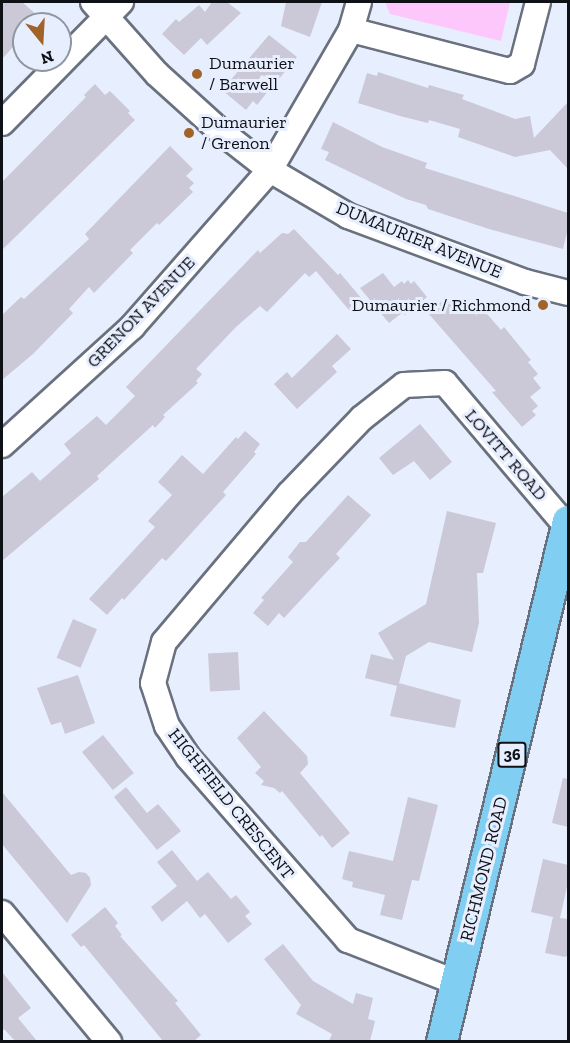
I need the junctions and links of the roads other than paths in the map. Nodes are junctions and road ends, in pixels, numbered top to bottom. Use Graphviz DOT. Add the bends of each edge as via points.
graph roads {
  1 [pos="359,2"];
  2 [pos="538,2"];
  3 [pos="106,6"];
  4 [pos="351,30"];
  5 [pos="2,123"];
  6 [pos="270,170"];
  7 [pos="568,293"];
  8 [pos="445,383"];
  9 [pos="2,445"];
  10 [pos="568,524"];
  11 [pos="2,913"];
  12 [pos="455,982"];
  13 [pos="109,1041"];
  14 [pos="442,1041"];
  1 -- 4 [label="street, GRENON AVENUE"];
  2 -- 4 [label="street" via="522,64 510,71"];
  3 -- 5 [label="street"];
  3 -- 6 [label="street, DUMAURIER AVENUE" via="157,74"];
  4 -- 6 [label="street, GRENON AVENUE"];
  6 -- 7 [label="street, DUMAURIER AVENUE" via="348,216 483,267"];
  6 -- 9 [label="street, GRENON AVENUE" via="132,327"];
  8 -- 10 [label="street, LOVITT ROAD"];
  8 -- 12 [label="street, HIGHFIELD CRESCENT" via="404,385 354,427 289,494 164,642 153,683 167,726 188,757 348,940"];
  10 -- 12 [label="main road, RICHMOND ROAD / 36"];
  11 -- 13 [label="street"];
  12 -- 14 [label="main road, RICHMOND ROAD / 36"];
}
